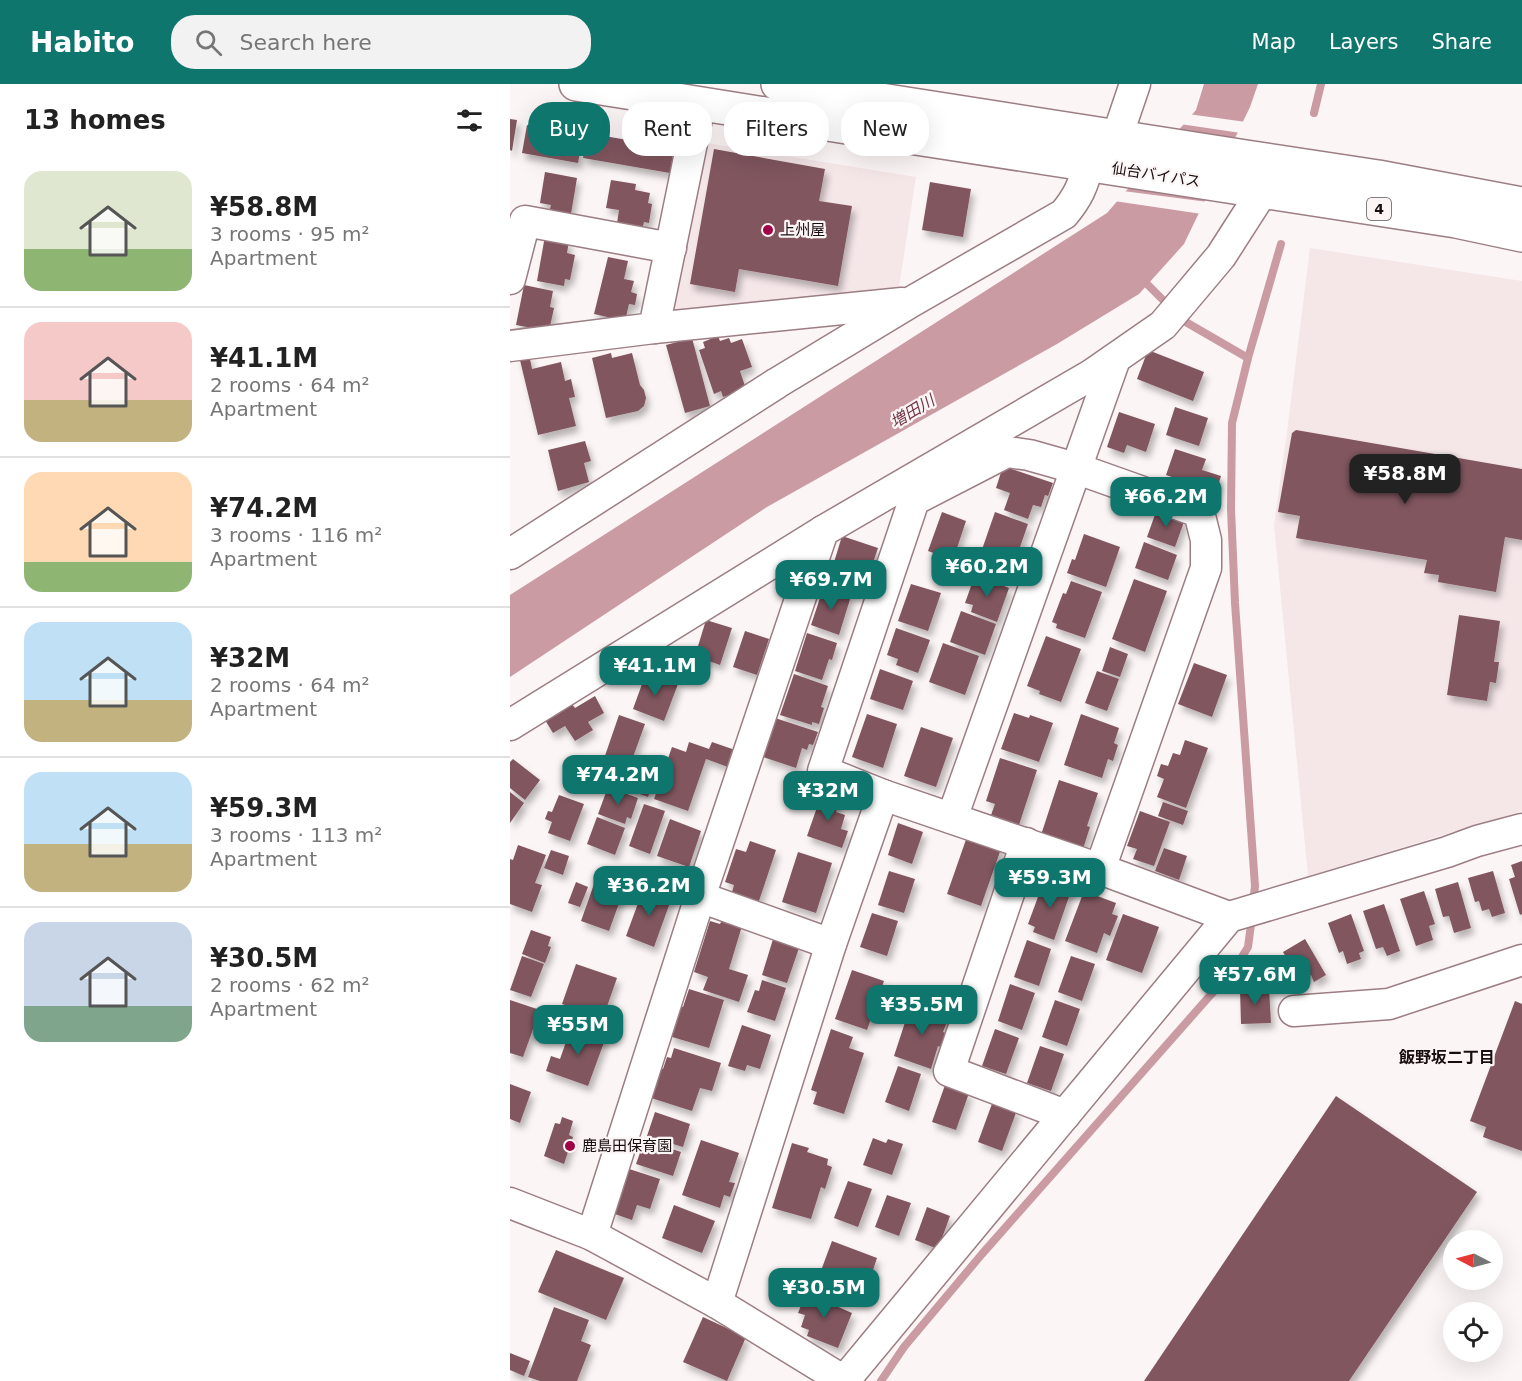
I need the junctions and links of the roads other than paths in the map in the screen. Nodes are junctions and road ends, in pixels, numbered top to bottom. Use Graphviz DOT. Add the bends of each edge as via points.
graph roads {
  1 [pos="576,84"];
  2 [pos="778,84"];
  3 [pos="1135,84"];
  4 [pos="688,102"];
  5 [pos="712,105"];
  6 [pos="1114,153"];
  7 [pos="689,156"];
  8 [pos="1248,179"];
  9 [pos="1522,204"];
  10 [pos="1522,235"];
  11 [pos="670,248"];
  12 [pos="510,279"];
  13 [pos="911,302"];
  14 [pos="654,328"];
  15 [pos="510,346"];
  16 [pos="1115,359"];
  17 [pos="1075,468"];
  18 [pos="823,531"];
  19 [pos="510,554"];
  20 [pos="510,725"];
  21 [pos="883,795"];
  22 [pos="952,818"];
  23 [pos="1522,830"];
  24 [pos="1026,843"];
  25 [pos="1100,868"];
  26 [pos="700,897"];
  27 [pos="1235,915"];
  28 [pos="831,944"];
  29 [pos="1522,960"];
  30 [pos="1294,1011"];
  31 [pos="1065,1115"];
  32 [pos="510,1203"];
  33 [pos="592,1235"];
  34 [pos="717,1303"];
  35 [pos="844,1381"];
  1 -- 4 [label="highway, 仙台バイパス / 4"];
  2 -- 6 [label="highway, 仙台バイパス / 4"];
  3 -- 6 [label="street"];
  5 -- 6 [label="highway, 仙台バイパス / 4"];
  6 -- 8 [label="highway, 仙台バイパス / 4"];
  6 -- 13 [label="street" via="1064,214"];
  7 -- 11 [label="street"];
  8 -- 9 [label="highway, 仙台バイパス / 4" via="1378,177"];
  8 -- 10 [label="highway, 仙台バイパス / 4"];
  8 -- 16 [label="street" via="1221,255 1163,325"];
  11 -- 12 [label="street" via="525,221"];
  11 -- 14 [label="street"];
  13 -- 14 [label="street"];
  13 -- 19 [label="street"];
  14 -- 15 [label="street"];
  16 -- 17 [label="street"];
  16 -- 18 [label="street"];
  17 -- 21 [label="street" via="1029,454 1007,452 914,500 823,771"];
  17 -- 22 [label="street"];
  17 -- 25 [label="street" via="1198,512 1206,540 1206,568"];
  18 -- 20 [label="street"];
  18 -- 26 [label="street"];
  21 -- 22 [label="street"];
  21 -- 28 [label="street"];
  22 -- 24 [label="street"];
  23 -- 27 [label="street"];
  24 -- 25 [label="street"];
  24 -- 31 [label="street" via="949,1071"];
  25 -- 27 [label="street"];
  26 -- 28 [label="street"];
  26 -- 33 [label="street"];
  27 -- 31 [label="street"];
  28 -- 34 [label="street"];
  29 -- 30 [label="street" via="1389,1004"];
  31 -- 35 [label="street"];
  32 -- 33 [label="street"];
  33 -- 34 [label="street"];
  34 -- 35 [label="street"];
}
